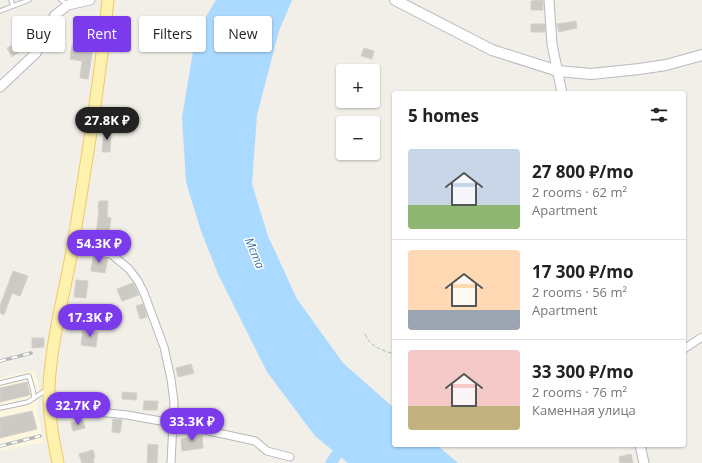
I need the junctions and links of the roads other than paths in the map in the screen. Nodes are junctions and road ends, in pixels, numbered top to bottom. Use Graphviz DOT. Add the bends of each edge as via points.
graph roads {
  1 [pos="11,0"];
  2 [pos="29,0"];
  3 [pos="89,0"];
  4 [pos="108,0"];
  5 [pos="395,0"];
  6 [pos="549,0"];
  7 [pos="64,2"];
  8 [pos="13,6"];
  9 [pos="0,11"];
  10 [pos="702,55"];
  11 [pos="558,71"];
  12 [pos="1,87"];
  13 [pos="562,91"];
  14 [pos="72,246"];
  15 [pos="702,337"];
  16 [pos="686,348"];
  17 [pos="0,383"];
  18 [pos="49,389"];
  19 [pos="34,398"];
  20 [pos="50,407"];
  21 [pos="0,408"];
  22 [pos="172,423"];
  23 [pos="640,447"];
  24 [pos="290,457"];
  25 [pos="58,463"];
  26 [pos="171,463"];
  27 [pos="644,463"];
  1 -- 8 [label="lane"];
  2 -- 8 [label="lane"];
  3 -- 7 [label="street"];
  4 -- 14 [label="main road" via="100,77"];
  5 -- 11 [label="main road" via="492,50"];
  6 -- 11 [label="street" via="552,44"];
  7 -- 12 [label="street" via="36,53"];
  8 -- 9 [label="lane"];
  10 -- 11 [label="main road" via="639,69 591,74"];
  11 -- 13 [label="street"];
  14 -- 18 [label="main road"];
  14 -- 22 [label="street" via="111,254 129,269 138,281 164,347 174,402"];
  15 -- 16 [label="street"];
  17 -- 19 [label="lane" via="29,376"];
  18 -- 19 [label="lane"];
  18 -- 20 [label="main road"];
  19 -- 21 [label="lane" via="28,402"];
  20 -- 22 [label="street" via="127,415"];
  20 -- 25 [label="main road"];
  22 -- 24 [label="street" via="255,442 267,451"];
  22 -- 26 [label="street"];
  23 -- 27 [label="street"];
}
